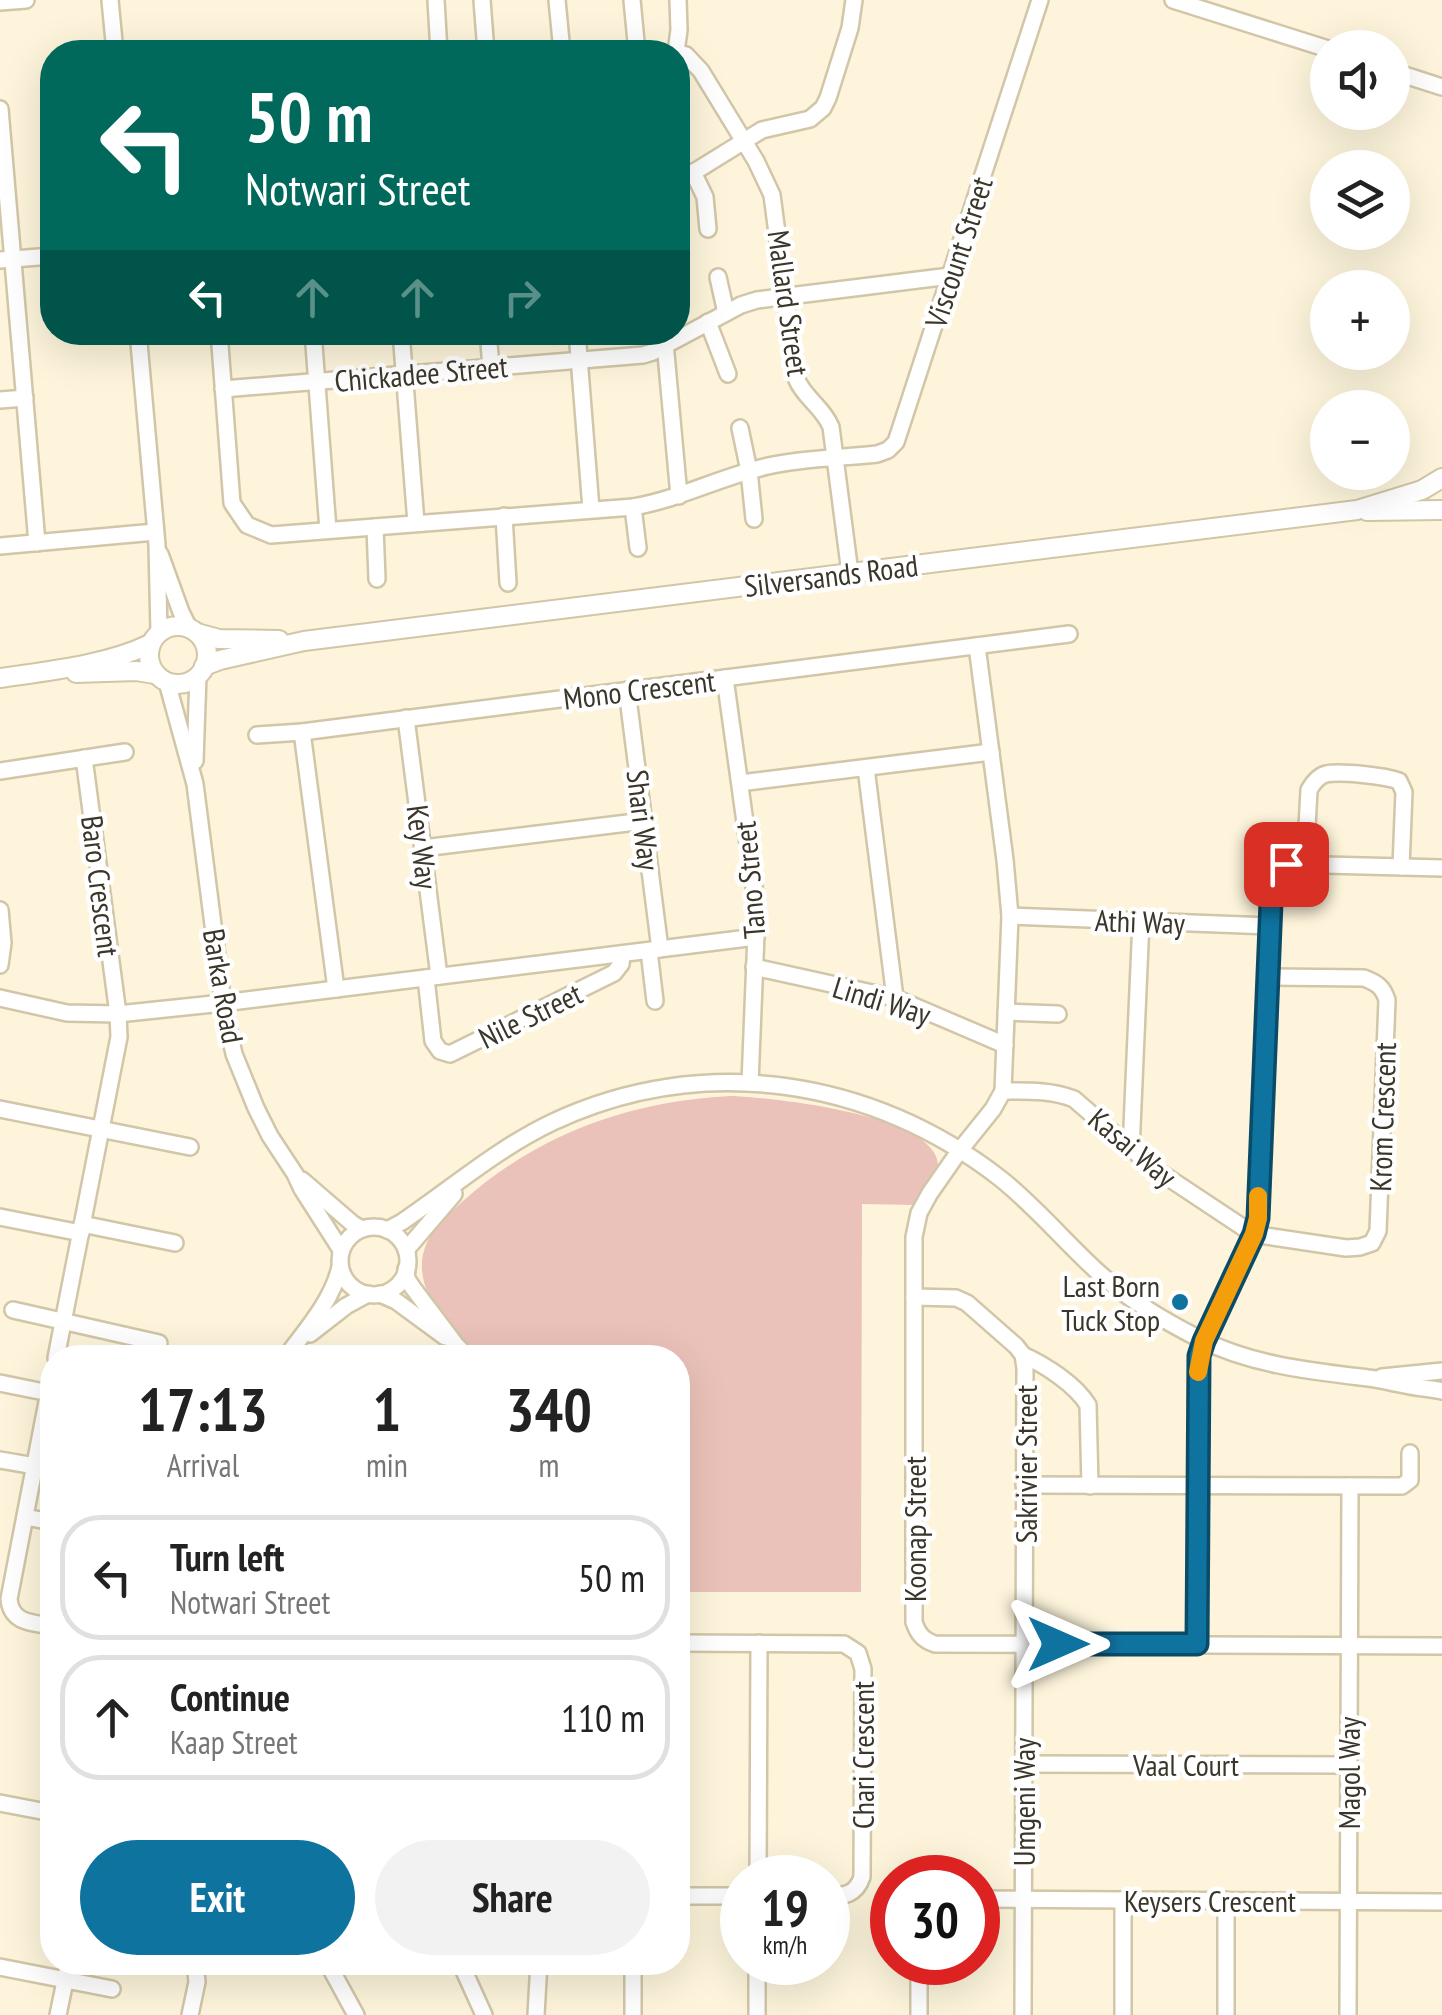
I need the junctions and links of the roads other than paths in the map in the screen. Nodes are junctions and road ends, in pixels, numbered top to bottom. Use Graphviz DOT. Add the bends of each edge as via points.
graph roads {
  1 [pos="26,0"];
  2 [pos="110,0"];
  3 [pos="436,0"];
  4 [pos="482,0"];
  5 [pos="557,0"];
  6 [pos="632,0"];
  7 [pos="678,0"];
  8 [pos="854,0"];
  9 [pos="1040,0"];
  10 [pos="1173,0"];
  11 [pos="0,2"];
  12 [pos="114,40"];
  13 [pos="439,40"];
  14 [pos="485,40"];
  15 [pos="561,40"];
  16 [pos="636,40"];
  17 [pos="678,40"];
  18 [pos="1310,43"];
  19 [pos="690,59"];
  20 [pos="1410,77"];
  21 [pos="1442,87"];
  22 [pos="0,110"];
  23 [pos="0,118"];
  24 [pos="744,142"];
  25 [pos="693,172"];
  26 [pos="690,174"];
  27 [pos="708,229"];
  28 [pos="40,257"];
  29 [pos="7,260"];
  30 [pos="950,276"];
  31 [pos="718,278"];
  32 [pos="786,296"];
  33 [pos="726,313"];
  34 [pos="708,322"];
  35 [pos="690,329"];
  36 [pos="139,345"];
  37 [pos="219,345"];
  38 [pos="314,345"];
  39 [pos="402,345"];
  40 [pos="489,345"];
  41 [pos="578,345"];
  42 [pos="659,345"];
  43 [pos="665,345"];
  44 [pos="579,360"];
  45 [pos="491,367"];
  46 [pos="728,374"];
  47 [pos="405,375"];
  48 [pos="318,381"];
  49 [pos="223,389"];
  50 [pos="25,398"];
  51 [pos="0,400"];
  52 [pos="740,428"];
  53 [pos="835,458"];
  54 [pos="749,471"];
  55 [pos="1442,478"];
  56 [pos="679,496"];
  57 [pos="634,506"];
  58 [pos="590,509"];
  59 [pos="1357,510"];
  60 [pos="1442,510"];
  61 [pos="504,516"];
  62 [pos="754,519"];
  63 [pos="416,524"];
  64 [pos="375,526"];
  65 [pos="328,530"];
  66 [pos="156,539"];
  67 [pos="37,542"];
  68 [pos="0,546"];
  69 [pos="638,548"];
  70 [pos="850,573"];
  71 [pos="377,579"];
  72 [pos="508,582"];
  73 [pos="193,630"];
  74 [pos="1069,634"];
  75 [pos="155,638"];
  76 [pos="304,641"];
  77 [pos="977,646"];
  78 [pos="201,671"];
  79 [pos="30,674"];
  80 [pos="0,678"];
  81 [pos="161,678"];
  82 [pos="726,678"];
  83 [pos="627,690"];
  84 [pos="406,718"];
  85 [pos="302,732"];
  86 [pos="257,735"];
  87 [pos="124,752"];
  88 [pos="991,752"];
  89 [pos="84,758"];
  90 [pos="866,768"];
  91 [pos="0,771"];
  92 [pos="740,783"];
  93 [pos="194,784"];
  94 [pos="644,821"];
  95 [pos="423,848"];
  96 [pos="1305,864"];
  97 [pos="1401,867"];
  98 [pos="1442,868"];
  99 [pos="0,910"];
  100 [pos="1010,916"];
  101 [pos="1142,921"];
  102 [pos="1270,926"];
  103 [pos="756,937"];
  104 [pos="654,950"];
  105 [pos="622,954"];
  106 [pos="0,964"];
  107 [pos="754,967"];
  108 [pos="433,977"];
  109 [pos="1268,977"];
  110 [pos="336,989"];
  111 [pos="0,998"];
  112 [pos="895,998"];
  113 [pos="655,1002"];
  114 [pos="223,1003"];
  115 [pos="1006,1012"];
  116 [pos="118,1014"];
  117 [pos="1058,1014"];
  118 [pos="1005,1045"];
  119 [pos="750,1083"];
  120 [pos="1003,1091"];
  121 [pos="0,1108"];
  122 [pos="101,1129"];
  123 [pos="190,1147"];
  124 [pos="960,1150"];
  125 [pos="1131,1150"];
  126 [pos="296,1174"];
  127 [pos="468,1175"];
  128 [pos="0,1217"];
  129 [pos="81,1229"];
  130 [pos="362,1229"];
  131 [pos="387,1230"];
  132 [pos="1254,1234"];
  133 [pos="175,1243"];
  134 [pos="341,1250"];
  135 [pos="406,1250"];
  136 [pos="340,1268"];
  137 [pos="406,1269"];
  138 [pos="374,1294"];
  139 [pos="914,1298"];
  140 [pos="13,1310"];
  141 [pos="63,1321"];
  142 [pos="1204,1341"];
  143 [pos="159,1342"];
  144 [pos="58,1345"];
  145 [pos="294,1345"];
  146 [pos="298,1345"];
  147 [pos="456,1345"];
  148 [pos="1023,1355"];
  149 [pos="1442,1371"];
  150 [pos="1373,1378"];
  151 [pos="0,1383"];
  152 [pos="40,1384"];
  153 [pos="1442,1390"];
  154 [pos="40,1448"];
  155 [pos="1410,1453"];
  156 [pos="0,1460"];
  157 [pos="35,1466"];
  158 [pos="1024,1485"];
  159 [pos="1090,1486"];
  160 [pos="1198,1486"];
  161 [pos="1350,1486"];
  162 [pos="25,1517"];
  163 [pos="40,1520"];
  164 [pos="8,1558"];
  165 [pos="40,1624"];
  166 [pos="690,1643"];
  167 [pos="759,1643"];
  168 [pos="1024,1644"];
  169 [pos="1197,1644"];
  170 [pos="1349,1646"];
  171 [pos="1442,1646"];
  172 [pos="1024,1764"];
  173 [pos="1348,1765"];
  174 [pos="0,1802"];
  175 [pos="40,1810"];
  176 [pos="758,1855"];
  177 [pos="850,1893"];
  178 [pos="690,1896"];
  179 [pos="720,1896"];
  180 [pos="1000,1900"];
  181 [pos="1023,1900"];
  182 [pos="1124,1900"];
  183 [pos="1226,1900"];
  184 [pos="1348,1901"];
  185 [pos="1442,1902"];
  186 [pos="0,1968"];
  187 [pos="66,1975"];
  188 [pos="197,1975"];
  189 [pos="334,1975"];
  190 [pos="466,1975"];
  191 [pos="538,1975"];
  192 [pos="633,1975"];
  193 [pos="65,1980"];
  194 [pos="757,1985"];
  195 [pos="920,1985"];
  196 [pos="112,1989"];
  197 [pos="58,2015"];
  198 [pos="190,2015"];
  199 [pos="356,2015"];
  200 [pos="484,2015"];
  201 [pos="536,2015"];
  202 [pos="633,2015"];
  203 [pos="757,2015"];
  204 [pos="919,2015"];
  205 [pos="1023,2015"];
  206 [pos="1123,2015"];
  207 [pos="1226,2015"];
  208 [pos="1348,2015"];
  1 -- 11 [label="street"];
  2 -- 12 [label="street"];
  3 -- 13 [label="street"];
  4 -- 14 [label="street"];
  5 -- 15 [label="street"];
  6 -- 16 [label="street"];
  7 -- 17 [label="street"];
  8 -- 24 [label="street" via="823,108"];
  9 -- 30 [label="street, Viscount Street"];
  10 -- 18 [label="street"];
  19 -- 24 [label="street, Mallard Street"];
  20 -- 21 [label="street"];
  22 -- 23 [label="street"];
  23 -- 29 [label="street"];
  24 -- 25 [label="street"];
  24 -- 32 [label="street, Mallard Street" via="772,195"];
  25 -- 26 [label="street"];
  25 -- 27 [label="street" via="705,197"];
  28 -- 29 [label="street"];
  29 -- 50 [label="street"];
  30 -- 32 [label="street, Chickadee Street"];
  30 -- 53 [label="street, Viscount Street" via="896,442 877,454"];
  31 -- 33 [label="street"];
  32 -- 33 [label="street, Chickadee Street"];
  32 -- 53 [label="street, Mallard Street" via="796,378 827,418"];
  33 -- 34 [label="street, Chickadee Street"];
  34 -- 35 [label="street, Chickadee Street"];
  34 -- 46 [label="street"];
  36 -- 66 [label="street"];
  37 -- 49 [label="street"];
  38 -- 48 [label="street"];
  39 -- 47 [label="street"];
  40 -- 45 [label="street"];
  41 -- 44 [label="street"];
  42 -- 44 [label="street, Chickadee Street" via="642,355"];
  43 -- 56 [label="street"];
  44 -- 45 [label="street, Chickadee Street"];
  44 -- 58 [label="street"];
  45 -- 47 [label="street, Chickadee Street"];
  47 -- 48 [label="street, Chickadee Street"];
  47 -- 63 [label="street"];
  48 -- 49 [label="street, Chickadee Street"];
  48 -- 65 [label="street"];
  49 -- 65 [label="street" via="232,503 247,525 271,535"];
  50 -- 51 [label="street"];
  50 -- 67 [label="street"];
  52 -- 54 [label="street"];
  53 -- 54 [label="street"];
  53 -- 70 [label="street, Mallard Street"];
  54 -- 56 [label="street"];
  54 -- 62 [label="street"];
  55 -- 59 [label="street, Silversands Road"];
  56 -- 57 [label="street"];
  57 -- 58 [label="street"];
  57 -- 69 [label="street"];
  58 -- 61 [label="street"];
  59 -- 60 [label="street, Silversands Road"];
  59 -- 70 [label="street, Silversands Road"];
  61 -- 63 [label="street"];
  61 -- 72 [label="street"];
  63 -- 64 [label="street"];
  64 -- 65 [label="street"];
  64 -- 71 [label="street"];
  66 -- 67 [label="street"];
  66 -- 73 [label="street"];
  66 -- 75 [label="street"];
  67 -- 68 [label="street"];
  70 -- 76 [label="street, Silversands Road"];
  73 -- 75 [label="street" via="174,626"];
  73 -- 76 [label="street, Silversands Road" via="218,639"];
  73 -- 78 [label="street" via="206,648"];
  74 -- 77 [label="street, Mono Crescent"];
  75 -- 79 [label="street" via="136,651"];
  75 -- 81 [label="street" via="149,660"];
  76 -- 78 [label="street, Silversands Road"];
  77 -- 82 [label="street, Mono Crescent"];
  77 -- 88 [label="street"];
  78 -- 81 [label="street" via="184,683"];
  78 -- 93 [label="street, Barka Road"];
  79 -- 80 [label="street"];
  79 -- 81 [label="street" via="136,671"];
  81 -- 93 [label="street, Barka Road"];
  82 -- 83 [label="street, Mono Crescent"];
  82 -- 92 [label="street, Tano Street"];
  83 -- 84 [label="street, Mono Crescent"];
  83 -- 94 [label="street, Shari Way"];
  84 -- 85 [label="street, Mono Crescent"];
  84 -- 95 [label="street, Key Way"];
  85 -- 86 [label="street, Mono Crescent"];
  85 -- 110 [label="street"];
  87 -- 89 [label="street"];
  88 -- 90 [label="street"];
  88 -- 100 [label="street"];
  89 -- 91 [label="street"];
  89 -- 116 [label="street, Baro Crescent"];
  90 -- 92 [label="street"];
  90 -- 112 [label="street"];
  92 -- 103 [label="street, Tano Street"];
  93 -- 114 [label="street, Barka Road"];
  94 -- 95 [label="street"];
  94 -- 104 [label="street, Shari Way"];
  95 -- 108 [label="street, Key Way"];
  96 -- 97 [label="street"];
  96 -- 97 [label="street" via="1309,790 1326,774 1399,781"];
  96 -- 102 [label="street" via="1277,869"];
  97 -- 98 [label="street"];
  99 -- 106 [label="street"];
  100 -- 101 [label="street, Athi Way"];
  100 -- 115 [label="street"];
  101 -- 102 [label="street, Athi Way"];
  101 -- 125 [label="street"];
  102 -- 109 [label="street"];
  103 -- 104 [label="street, Nile Street"];
  103 -- 107 [label="street, Tano Street"];
  104 -- 105 [label="street, Nile Street"];
  104 -- 113 [label="street"];
  105 -- 108 [label="street, Nile Street"];
  105 -- 108 [label="street, Nile Street" via="614,973 450,1054 433,1042"];
  107 -- 112 [label="street, Lindi Way"];
  107 -- 119 [label="street, Tano Street"];
  108 -- 110 [label="street, Nile Street"];
  109 -- 132 [label="street"];
  109 -- 132 [label="street, Krom Crescent" via="1364,978 1384,989 1378,1231 1372,1244 1360,1248"];
  110 -- 114 [label="street, Nile Street"];
  111 -- 116 [label="street, Nile Street" via="67,1013"];
  112 -- 118 [label="street, Lindi Way"];
  114 -- 116 [label="street, Nile Street"];
  114 -- 126 [label="street, Barka Road" via="242,1078"];
  115 -- 117 [label="street"];
  115 -- 118 [label="street"];
  116 -- 122 [label="street, Baro Crescent"];
  118 -- 120 [label="street"];
  119 -- 124 [label="street" via="860,1102"];
  119 -- 127 [label="street" via="683,1085 617,1098 554,1122"];
  120 -- 124 [label="street"];
  120 -- 125 [label="street, Kasai Way" via="1074,1099"];
  121 -- 122 [label="street"];
  122 -- 123 [label="street"];
  122 -- 129 [label="street, Baro Crescent"];
  124 -- 139 [label="street, Koonap Street" via="919,1213"];
  124 -- 142 [label="street" via="1003,1181 1102,1275"];
  125 -- 132 [label="street, Kasai Way"];
  126 -- 130 [label="street, Barka Road"];
  126 -- 134 [label="street, Barka Road"];
  127 -- 131 [label="street"];
  127 -- 135 [label="street"];
  128 -- 129 [label="street"];
  129 -- 133 [label="street"];
  129 -- 141 [label="street, Baro Crescent"];
  130 -- 131 [label="street"];
  130 -- 134 [label="street"];
  131 -- 135 [label="street"];
  132 -- 142 [label="street"];
  134 -- 136 [label="street"];
  135 -- 137 [label="street"];
  136 -- 138 [label="street" via="350,1285"];
  136 -- 145 [label="street"];
  137 -- 138 [label="street" via="396,1286"];
  137 -- 147 [label="street"];
  138 -- 146 [label="street" via="346,1306"];
  138 -- 147 [label="street" via="396,1300"];
  139 -- 148 [label="street, Sakrivier Street" via="967,1303"];
  139 -- 168 [label="street, Koonap Street" via="914,1622 935,1644"];
  140 -- 141 [label="street"];
  141 -- 143 [label="street"];
  141 -- 144 [label="street, Baro Crescent"];
  142 -- 150 [label="street" via="1280,1366"];
  142 -- 160 [label="street"];
  148 -- 158 [label="street, Sakrivier Street"];
  148 -- 159 [label="street" via="1088,1405"];
  149 -- 150 [label="street"];
  150 -- 153 [label="street"];
  151 -- 152 [label="street"];
  154 -- 157 [label="street"];
  155 -- 161 [label="street" via="1407,1484"];
  156 -- 157 [label="street"];
  157 -- 162 [label="street"];
  158 -- 159 [label="street"];
  158 -- 168 [label="street, Sakrivier Street"];
  159 -- 160 [label="street"];
  160 -- 161 [label="street"];
  160 -- 169 [label="street"];
  161 -- 170 [label="street, Magol Way"];
  162 -- 163 [label="street"];
  162 -- 164 [label="street"];
  164 -- 165 [label="street" via="13,1613"];
  166 -- 167 [label="street, Chari Crescent"];
  167 -- 176 [label="street"];
  167 -- 177 [label="street, Chari Crescent" via="844,1644 862,1660 862,1877"];
  168 -- 169 [label="street, Koonap Street"];
  168 -- 172 [label="street, Umgeni Way"];
  169 -- 170 [label="street, Koonap Street"];
  170 -- 171 [label="street, Koonap Street"];
  170 -- 173 [label="street, Magol Way"];
  172 -- 173 [label="street, Vaal Court"];
  172 -- 181 [label="street, Umgeni Way"];
  173 -- 184 [label="street, Magol Way"];
  174 -- 175 [label="street"];
  178 -- 179 [label="street"];
  180 -- 181 [label="street, Keysers Crescent"];
  181 -- 182 [label="street, Keysers Crescent"];
  181 -- 205 [label="street, Umgeni Way"];
  182 -- 183 [label="street, Keysers Crescent"];
  182 -- 206 [label="street"];
  183 -- 184 [label="street, Keysers Crescent"];
  183 -- 207 [label="street"];
  184 -- 185 [label="street, Keysers Crescent"];
  184 -- 208 [label="street, Magol Way"];
  186 -- 193 [label="street"];
  187 -- 193 [label="street"];
  188 -- 198 [label="street"];
  189 -- 199 [label="street"];
  190 -- 200 [label="street"];
  191 -- 201 [label="street"];
  192 -- 202 [label="street"];
  193 -- 196 [label="street"];
  193 -- 197 [label="street"];
  194 -- 203 [label="street"];
  195 -- 204 [label="street"];
}
